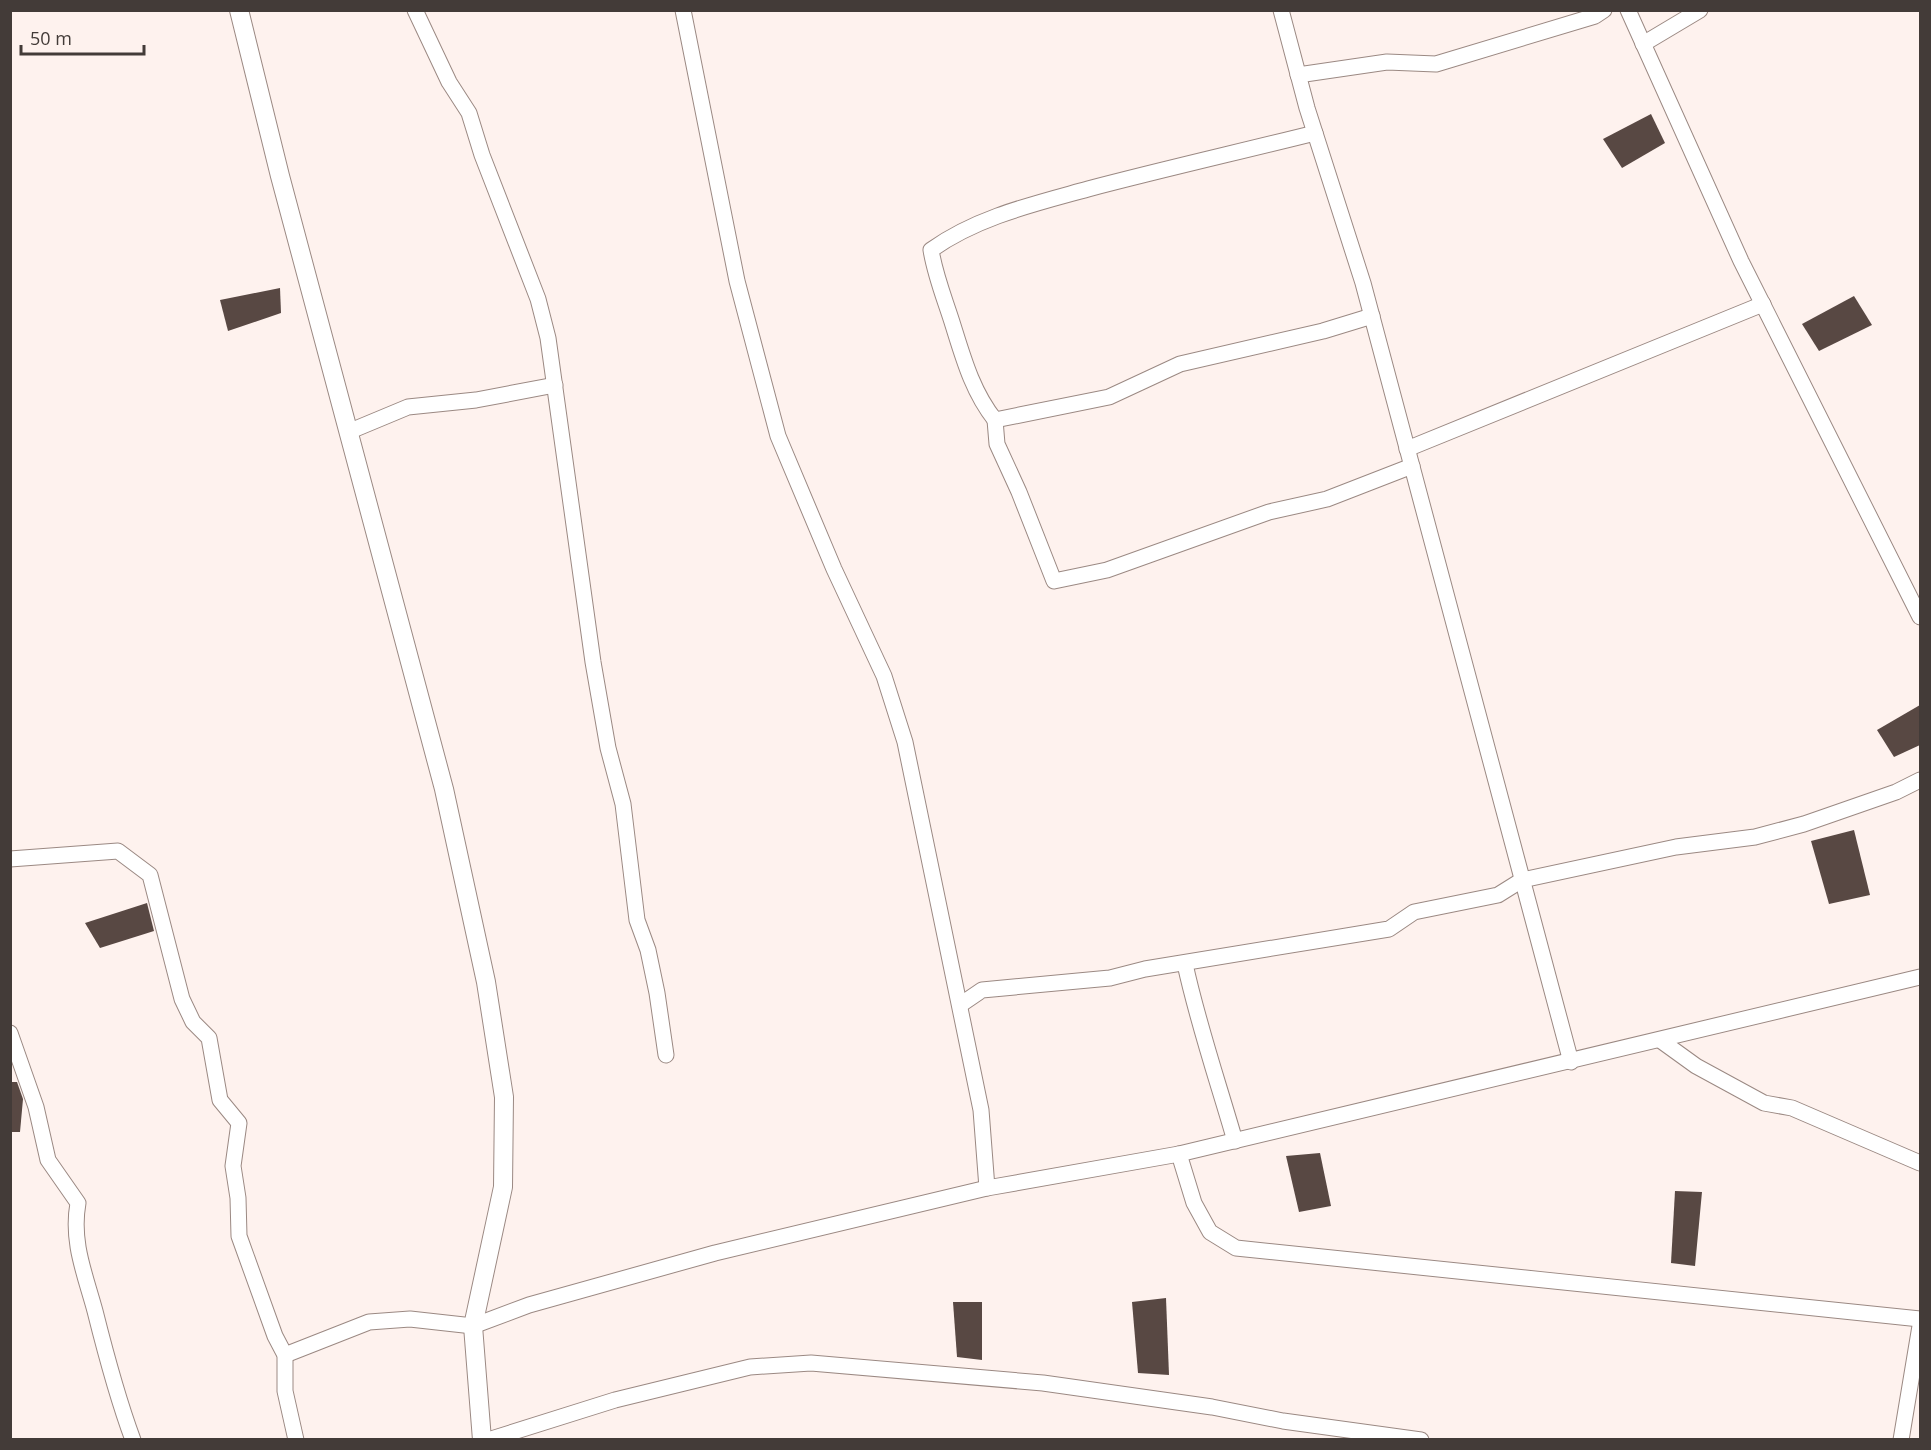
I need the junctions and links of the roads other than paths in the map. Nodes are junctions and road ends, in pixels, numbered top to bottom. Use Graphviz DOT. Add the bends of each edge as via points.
graph roads {
  1 [pos="239,10"];
  2 [pos="415,10"];
  3 [pos="683,10"];
  4 [pos="1281,10"];
  5 [pos="1604,10"];
  6 [pos="1628,10"];
  7 [pos="1700,10"];
  8 [pos="1643,44"];
  9 [pos="1298,75"];
  10 [pos="1315,133"];
  11 [pos="1763,304"];
  12 [pos="1372,316"];
  13 [pos="555,385"];
  14 [pos="995,420"];
  15 [pos="348,432"];
  16 [pos="1407,449"];
  17 [pos="1412,466"];
  18 [pos="1920,617"];
  19 [pos="1920,780"];
  20 [pos="10,859"];
  21 [pos="1522,880"];
  22 [pos="1185,964"];
  23 [pos="1920,976"];
  24 [pos="960,1005"];
  25 [pos="10,1033"];
  26 [pos="1660,1040"];
  27 [pos="666,1055"];
  28 [pos="1571,1062"];
  29 [pos="1235,1141"];
  30 [pos="1179,1154"];
  31 [pos="1920,1163"];
  32 [pos="987,1188"];
  33 [pos="1920,1318"];
  34 [pos="473,1326"];
  35 [pos="1920,1326"];
  36 [pos="285,1355"];
  37 [pos="133,1440"];
  38 [pos="296,1440"];
  39 [pos="482,1440"];
  40 [pos="488,1440"];
  41 [pos="1421,1440"];
  42 [pos="1901,1440"];
  1 -- 15 [label="street"];
  2 -- 13 [label="street" via="449,82 469,113 538,299"];
  3 -- 24 [label="street" via="737,281 778,436 884,676 905,742"];
  4 -- 9 [label="street"];
  5 -- 9 [label="street" via="1436,64 1387,62"];
  6 -- 8 [label="street"];
  7 -- 8 [label="street"];
  8 -- 11 [label="street"];
  9 -- 10 [label="street"];
  10 -- 12 [label="street"];
  10 -- 14 [label="street" via="1024,207 956,232 931,250 935,274 968,374"];
  11 -- 16 [label="street"];
  11 -- 18 [label="street"];
  12 -- 14 [label="street" via="1180,364 1109,397"];
  12 -- 16 [label="street"];
  13 -- 15 [label="street" via="476,400 408,407"];
  13 -- 27 [label="street" via="593,662 608,748 623,804 637,920 648,950"];
  14 -- 17 [label="street" via="997,444 1054,581 1107,570 1269,512 1327,499"];
  15 -- 34 [label="street" via="444,789 486,982 504,1097 503,1186"];
  16 -- 17 [label="street"];
  17 -- 21 [label="street"];
  19 -- 21 [label="street" via="1854,807 1755,837 1676,847"];
  20 -- 36 [label="street" via="118,851 150,875 183,999 193,1022 209,1038 220,1100 239,1123 232,1166 239,1236"];
  21 -- 22 [label="street" via="1498,895 1414,912 1389,929"];
  21 -- 28 [label="street"];
  22 -- 24 [label="street" via="1110,978 982,990"];
  22 -- 29 [label="street"];
  23 -- 26 [label="street"];
  24 -- 32 [label="street" via="981,1110"];
  25 -- 37 [label="street" via="36,1107 48,1160 78,1203 75,1220 80,1266"];
  26 -- 28 [label="street"];
  26 -- 31 [label="street" via="1696,1066 1764,1102 1792,1108"];
  28 -- 29 [label="street"];
  29 -- 30 [label="street"];
  30 -- 32 [label="street"];
  30 -- 33 [label="street" via="1194,1203 1210,1232 1236,1248"];
  32 -- 34 [label="street" via="716,1253 530,1305"];
  34 -- 36 [label="street" via="410,1319 369,1322"];
  34 -- 39 [label="street"];
  35 -- 42 [label="street"];
  36 -- 38 [label="street" via="285,1391"];
  40 -- 41 [label="street" via="615,1400 750,1367 811,1363 1043,1383"];
}
